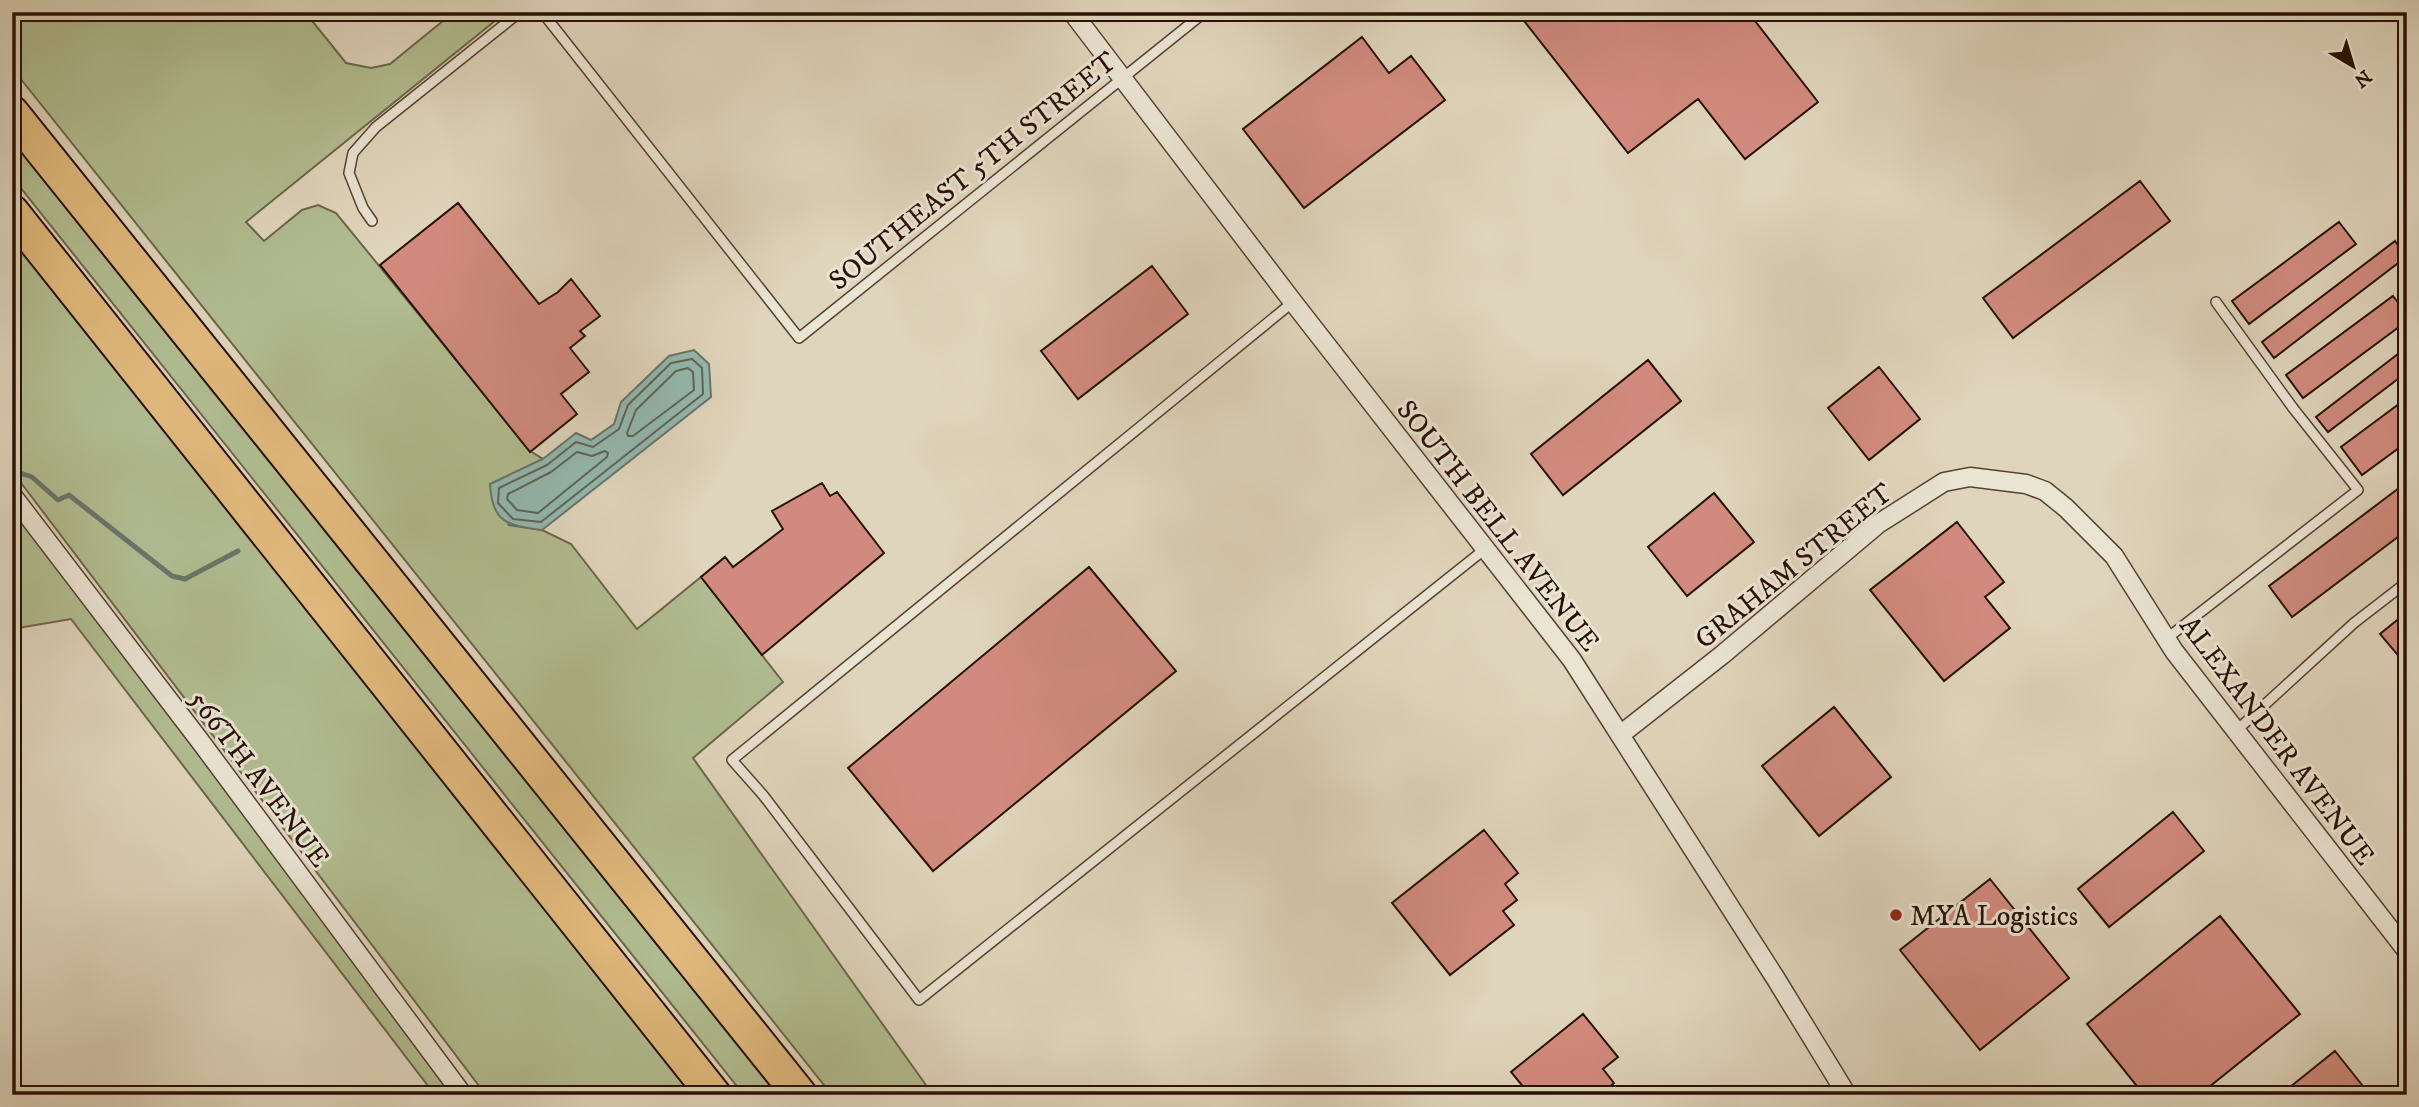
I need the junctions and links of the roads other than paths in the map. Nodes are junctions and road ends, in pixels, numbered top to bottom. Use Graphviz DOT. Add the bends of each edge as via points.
graph roads {
  1 [pos="520,12"];
  2 [pos="542,12"];
  3 [pos="1072,12"];
  4 [pos="1205,12"];
  5 [pos="1123,78"];
  6 [pos="12,113"];
  7 [pos="12,212"];
  8 [pos="372,221"];
  9 [pos="1293,302"];
  10 [pos="2217,302"];
  11 [pos="12,495"];
  12 [pos="1485,549"];
  13 [pos="2114,556"];
  14 [pos="2407,582"];
  15 [pos="2166,639"];
  16 [pos="2236,731"];
  17 [pos="1620,735"];
  18 [pos="2407,951"];
  19 [pos="463,1095"];
  20 [pos="714,1095"];
  21 [pos="800,1095"];
  22 [pos="1847,1095"];
  1 -- 8 [label="lane" via="376,127 353,153 349,173"];
  2 -- 5 [label="lane, SOUTHEAST 5TH STREET" via="799,338"];
  3 -- 5 [label="street, SOUTH BELL AVENUE"];
  4 -- 5 [label="lane, SOUTHEAST 5TH STREET"];
  5 -- 9 [label="street, SOUTH BELL AVENUE"];
  6 -- 21 [label="highway"];
  7 -- 20 [label="highway"];
  9 -- 12 [label="street, SOUTH BELL AVENUE"];
  9 -- 12 [label="lane" via="732,760 763,794 919,1000"];
  10 -- 15 [label="lane" via="2358,490"];
  11 -- 19 [label="street, 566TH AVENUE"];
  12 -- 17 [label="street, SOUTH BELL AVENUE" via="1572,660"];
  13 -- 15 [label="street, ALEXANDER AVENUE"];
  13 -- 17 [label="street, GRAHAM STREET" via="2045,491 1994,478 1944,482 1878,524"];
  14 -- 16 [label="lane"];
  15 -- 16 [label="street, ALEXANDER AVENUE"];
  16 -- 18 [label="street, ALEXANDER AVENUE"];
  17 -- 22 [label="street, SOUTH BELL AVENUE"];
}
